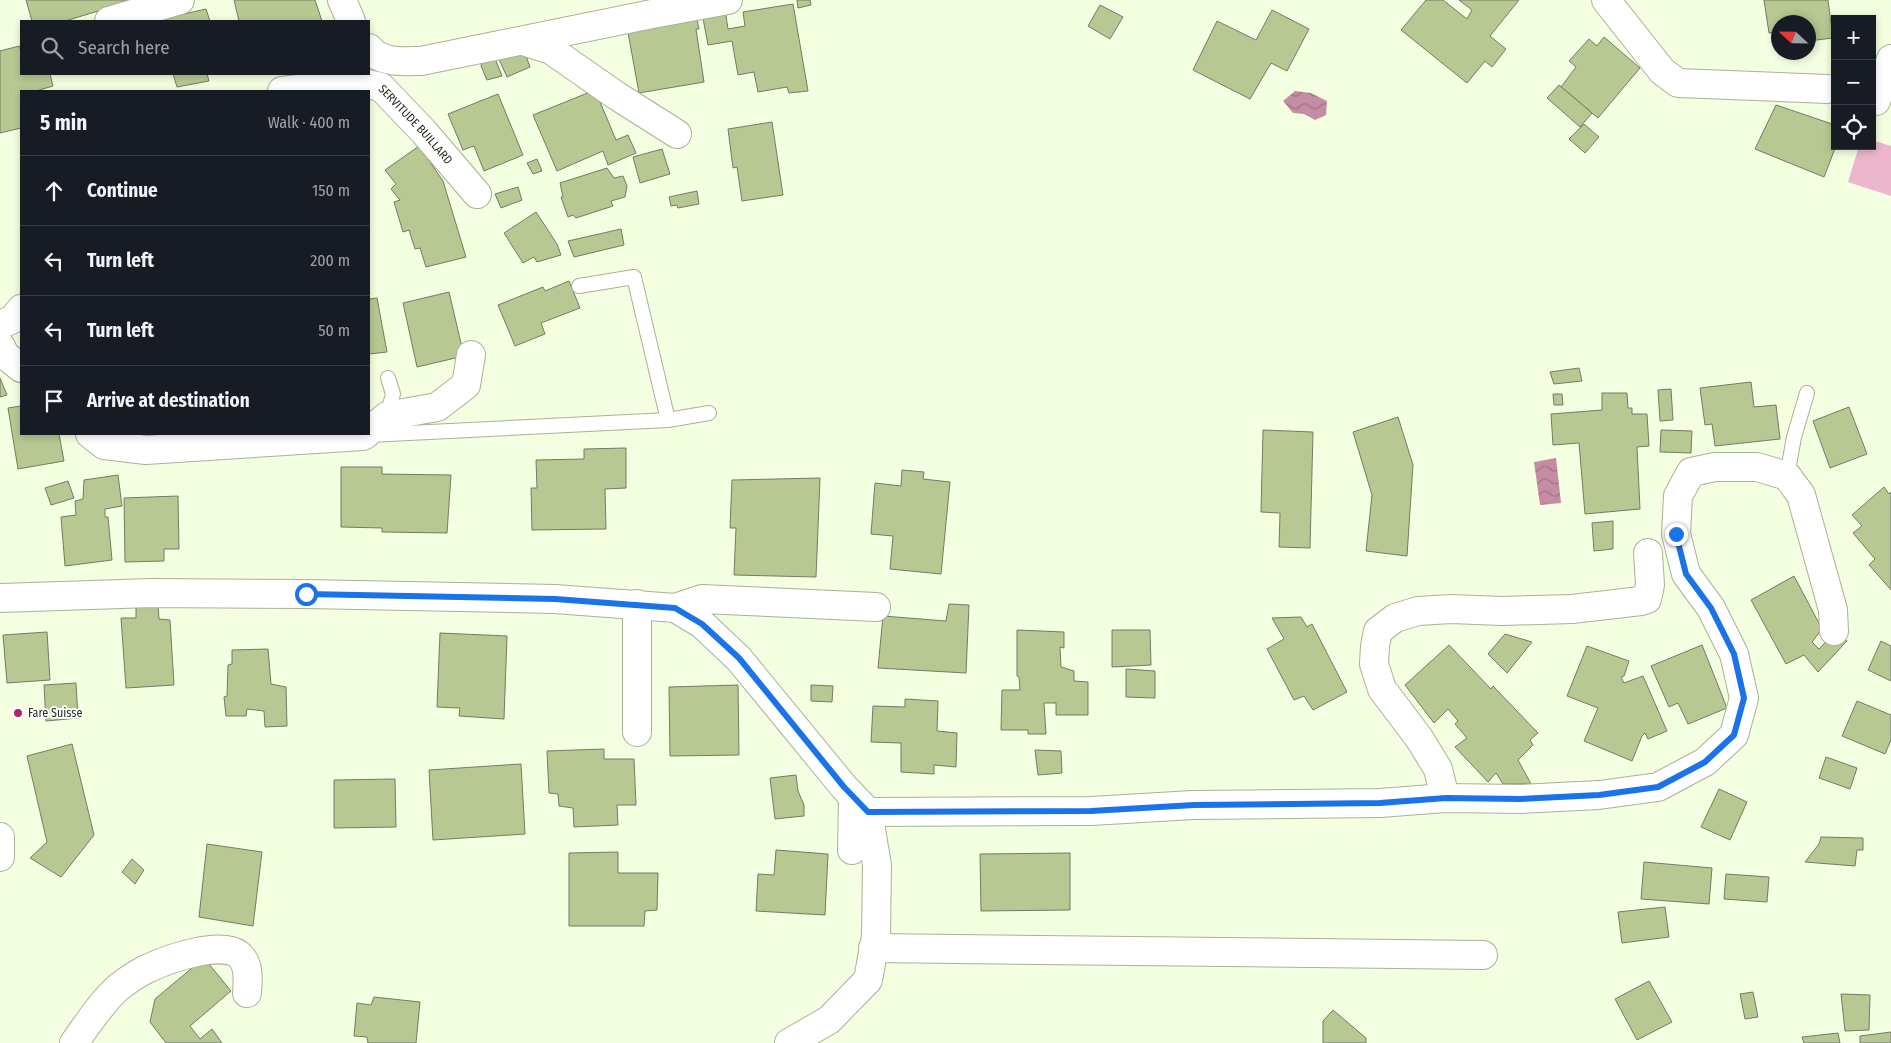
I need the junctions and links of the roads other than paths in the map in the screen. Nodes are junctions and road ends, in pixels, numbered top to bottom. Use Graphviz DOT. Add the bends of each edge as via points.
graph roads {
  1 [pos="180,0"];
  2 [pos="342,0"];
  3 [pos="728,0"];
  4 [pos="1606,0"];
  5 [pos="112,20"];
  6 [pos="351,20"];
  7 [pos="523,41"];
  8 [pos="370,49"];
  9 [pos="1891,59"];
  10 [pos="1827,89"];
  11 [pos="290,90"];
  12 [pos="1876,101"];
  13 [pos="677,134"];
  14 [pos="477,194"];
  15 [pos="579,286"];
  16 [pos="20,311"];
  17 [pos="0,325"];
  18 [pos="0,345"];
  19 [pos="471,355"];
  20 [pos="20,367"];
  21 [pos="388,378"];
  22 [pos="1807,393"];
  23 [pos="709,412"];
  24 [pos="668,420"];
  25 [pos="371,429"];
  26 [pos="91,435"];
  27 [pos="307,435"];
  28 [pos="1787,476"];
  29 [pos="1648,553"];
  30 [pos="0,598"];
  31 [pos="637,604"];
  32 [pos="675,608"];
  33 [pos="876,608"];
  34 [pos="1834,631"];
  35 [pos="637,732"];
  36 [pos="1446,798"];
  37 [pos="861,804"];
  38 [pos="0,837"];
  39 [pos="852,850"];
  40 [pos="0,857"];
  41 [pos="874,948"];
  42 [pos="1483,955"];
  43 [pos="247,993"];
  44 [pos="74,1043"];
  45 [pos="789,1043"];
  1 -- 5 [label="street"];
  2 -- 6 [label="street"];
  3 -- 7 [label="street"];
  4 -- 10 [label="street" via="1662,71 1678,83"];
  7 -- 8 [label="street" via="421,61 392,61"];
  7 -- 13 [label="street" via="551,50"];
  9 -- 12 [label="street"];
  11 -- 14 [label="street, SERVITUDE BUILLARD" via="358,82 381,87"];
  15 -- 24 [label="lane" via="634,277"];
  16 -- 17 [label="street"];
  18 -- 20 [label="street" via="5,355"];
  19 -- 25 [label="street" via="466,385 438,407"];
  21 -- 25 [label="lane" via="393,394"];
  22 -- 28 [label="lane"];
  23 -- 24 [label="lane"];
  24 -- 25 [label="lane"];
  26 -- 27 [label="street" via="104,445 146,450"];
  28 -- 34 [label="street" via="1801,495 1832,610"];
  28 -- 36 [label="street" via="1758,468 1715,467 1691,472 1678,496 1676,534 1686,574 1711,608 1734,654 1744,698 1734,735 1705,762 1658,787 1599,795"];
  29 -- 36 [label="street" via="1647,599 1572,609 1418,611 1395,618 1378,632 1374,664 1382,689 1438,769"];
  30 -- 31 [label="street" via="151,593 306,594 555,599"];
  31 -- 32 [label="street"];
  31 -- 35 [label="street"];
  32 -- 33 [label="street" via="702,599"];
  32 -- 37 [label="street" via="702,624 739,658"];
  36 -- 37 [label="street" via="1380,803 1194,805 1091,811"];
  37 -- 39 [label="street"];
  37 -- 41 [label="street" via="877,865"];
  38 -- 40 [label="street"];
  41 -- 42 [label="street"];
  41 -- 45 [label="street" via="868,980 829,1020"];
  43 -- 44 [label="street" via="248,973 239,954 227,950 206,950 175,958 147,968 119,987"];
}
